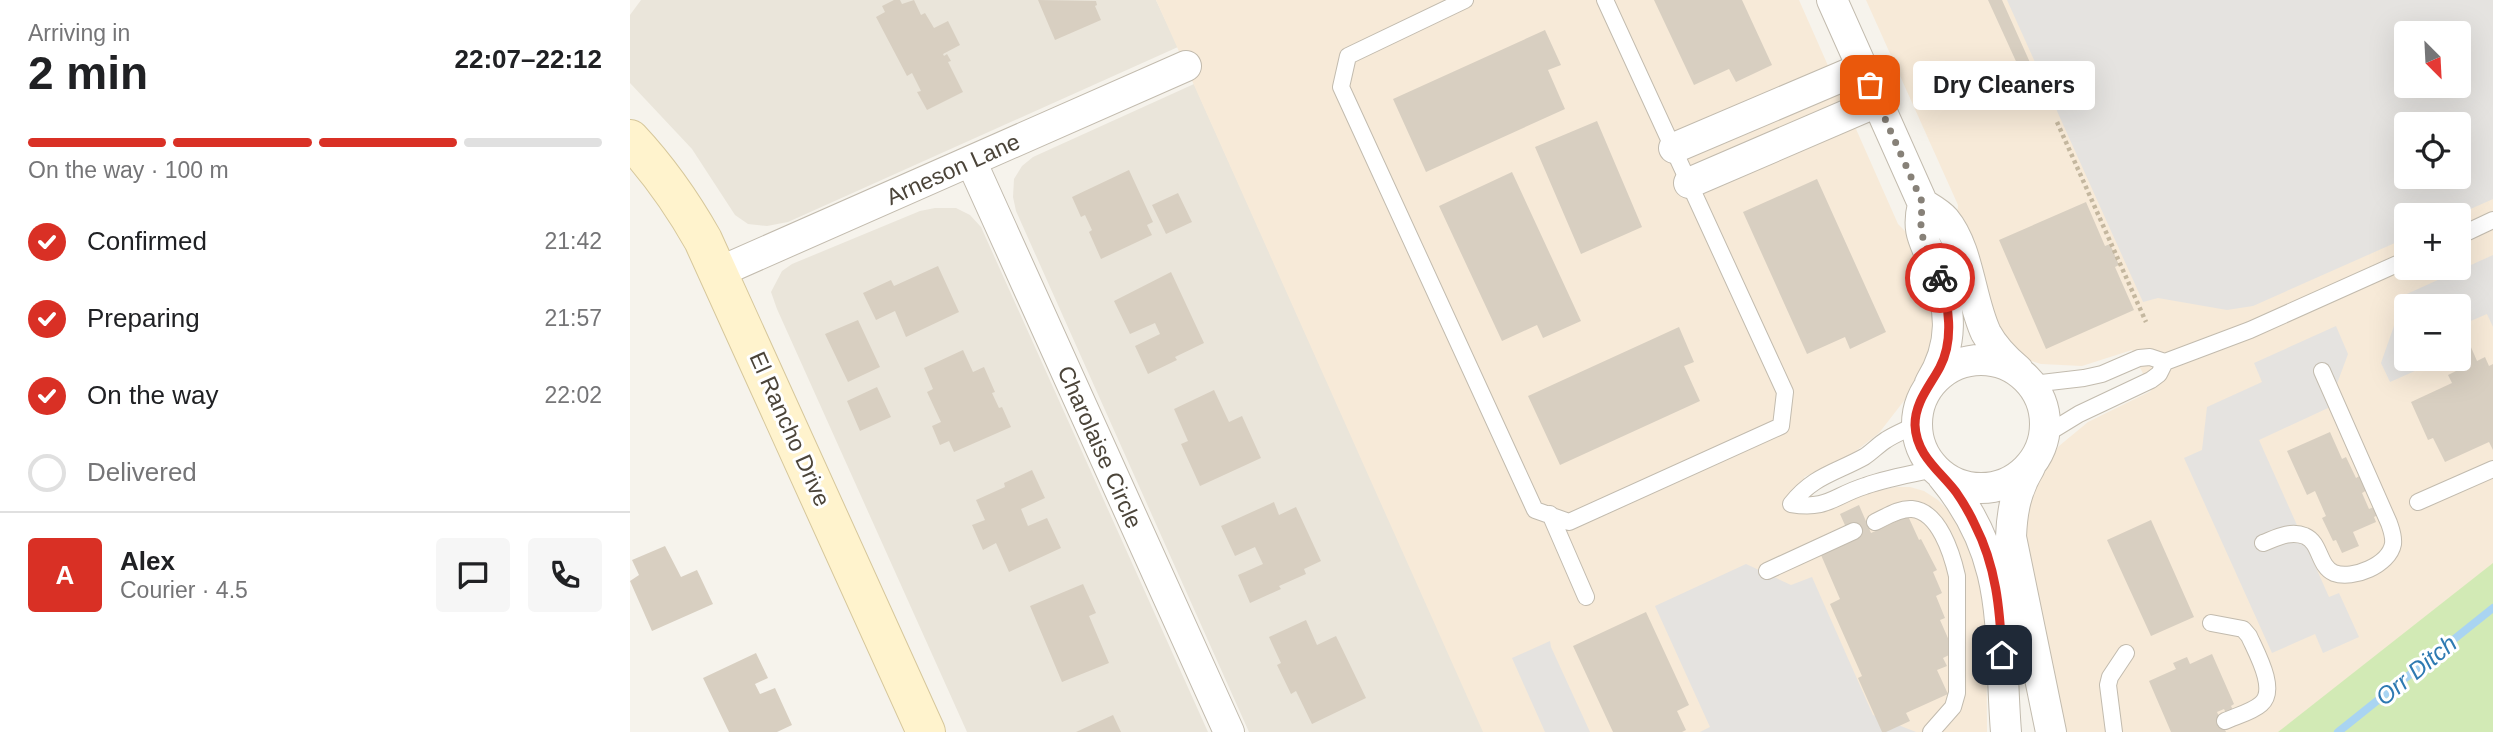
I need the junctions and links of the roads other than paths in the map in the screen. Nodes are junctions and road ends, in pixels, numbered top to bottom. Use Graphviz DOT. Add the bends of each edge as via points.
graph roads {
  1 [pos="1465,0"];
  2 [pos="1605,0"];
  3 [pos="1832,0"];
  4 [pos="1186,66"];
  5 [pos="1862,68"];
  6 [pos="1877,102"];
  7 [pos="630,139"];
  8 [pos="1674,148"];
  9 [pos="971,161"];
  10 [pos="1689,183"];
  11 [pos="1923,204"];
  12 [pos="2493,220"];
  13 [pos="2471,230"];
  14 [pos="2394,265"];
  15 [pos="719,272"];
  16 [pos="2165,362"];
  17 [pos="2322,371"];
  18 [pos="2025,377"];
  19 [pos="1927,387"];
  20 [pos="1915,425"];
  21 [pos="2039,448"];
  22 [pos="2493,469"];
  23 [pos="1939,473"];
  24 [pos="2418,502"];
  25 [pos="1550,514"];
  26 [pos="1875,522"];
  27 [pos="1854,531"];
  28 [pos="2263,543"];
  29 [pos="1767,571"];
  30 [pos="1586,597"];
  31 [pos="2211,624"];
  32 [pos="2126,653"];
  33 [pos="2225,721"];
  34 [pos="926,732"];
  35 [pos="1228,732"];
  36 [pos="1931,732"];
  37 [pos="2006,732"];
  38 [pos="2051,732"];
  39 [pos="2114,732"];
  1 -- 25 [label="lane" via="1348,56 1341,87 1535,510"];
  2 -- 8 [label="lane"];
  3 -- 5 [label="street"];
  4 -- 9 [label="street, Arneson Lane"];
  5 -- 6 [label="street"];
  5 -- 8 [label="street"];
  6 -- 10 [label="street"];
  6 -- 11 [label="street"];
  7 -- 15 [label="main road, El Rancho Drive" via="673,192"];
  8 -- 10 [label="lane"];
  9 -- 15 [label="street, Arneson Lane"];
  9 -- 35 [label="street, Charolaise Circle"];
  10 -- 25 [label="lane" via="1785,392 1781,426 1569,522"];
  11 -- 18 [label="street" via="1946,221 1987,334 2003,358"];
  11 -- 19 [label="street" via="1920,232 1941,280 1948,318 1946,351"];
  12 -- 13 [label="lane"];
  14 -- 16 [label="lane" via="2250,330"];
  15 -- 34 [label="main road, El Rancho Drive"];
  16 -- 18 [label="lane" via="2139,358 2084,378"];
  16 -- 21 [label="lane" via="2151,380 2079,414"];
  17 -- 28 [label="lane" via="2389,523 2393,545 2374,566 2346,575 2332,572 2306,536 2286,534"];
  18 -- 19 [label="street" via="1999,362 1979,359 1941,372"];
  18 -- 21 [label="street" via="2042,402 2045,422"];
  19 -- 20 [label="street"];
  20 -- 23 [label="street" via="1919,446"];
  20 -- 23 [label="lane" via="1813,481 1791,504 1811,507 1900,474"];
  21 -- 23 [label="street" via="2020,475 2002,485 1962,486"];
  21 -- 38 [label="street" via="2012,510 2011,537"];
  22 -- 24 [label="lane"];
  23 -- 37 [label="street" via="1975,524 1992,566 1999,607"];
  25 -- 30 [label="lane"];
  26 -- 36 [label="lane" via="1914,509 1935,524 1953,559 1957,692 1952,707"];
  27 -- 29 [label="lane"];
  31 -- 33 [label="lane" via="2243,629 2267,683 2268,693 2260,705"];
  32 -- 39 [label="lane" via="2108,685"];
}
